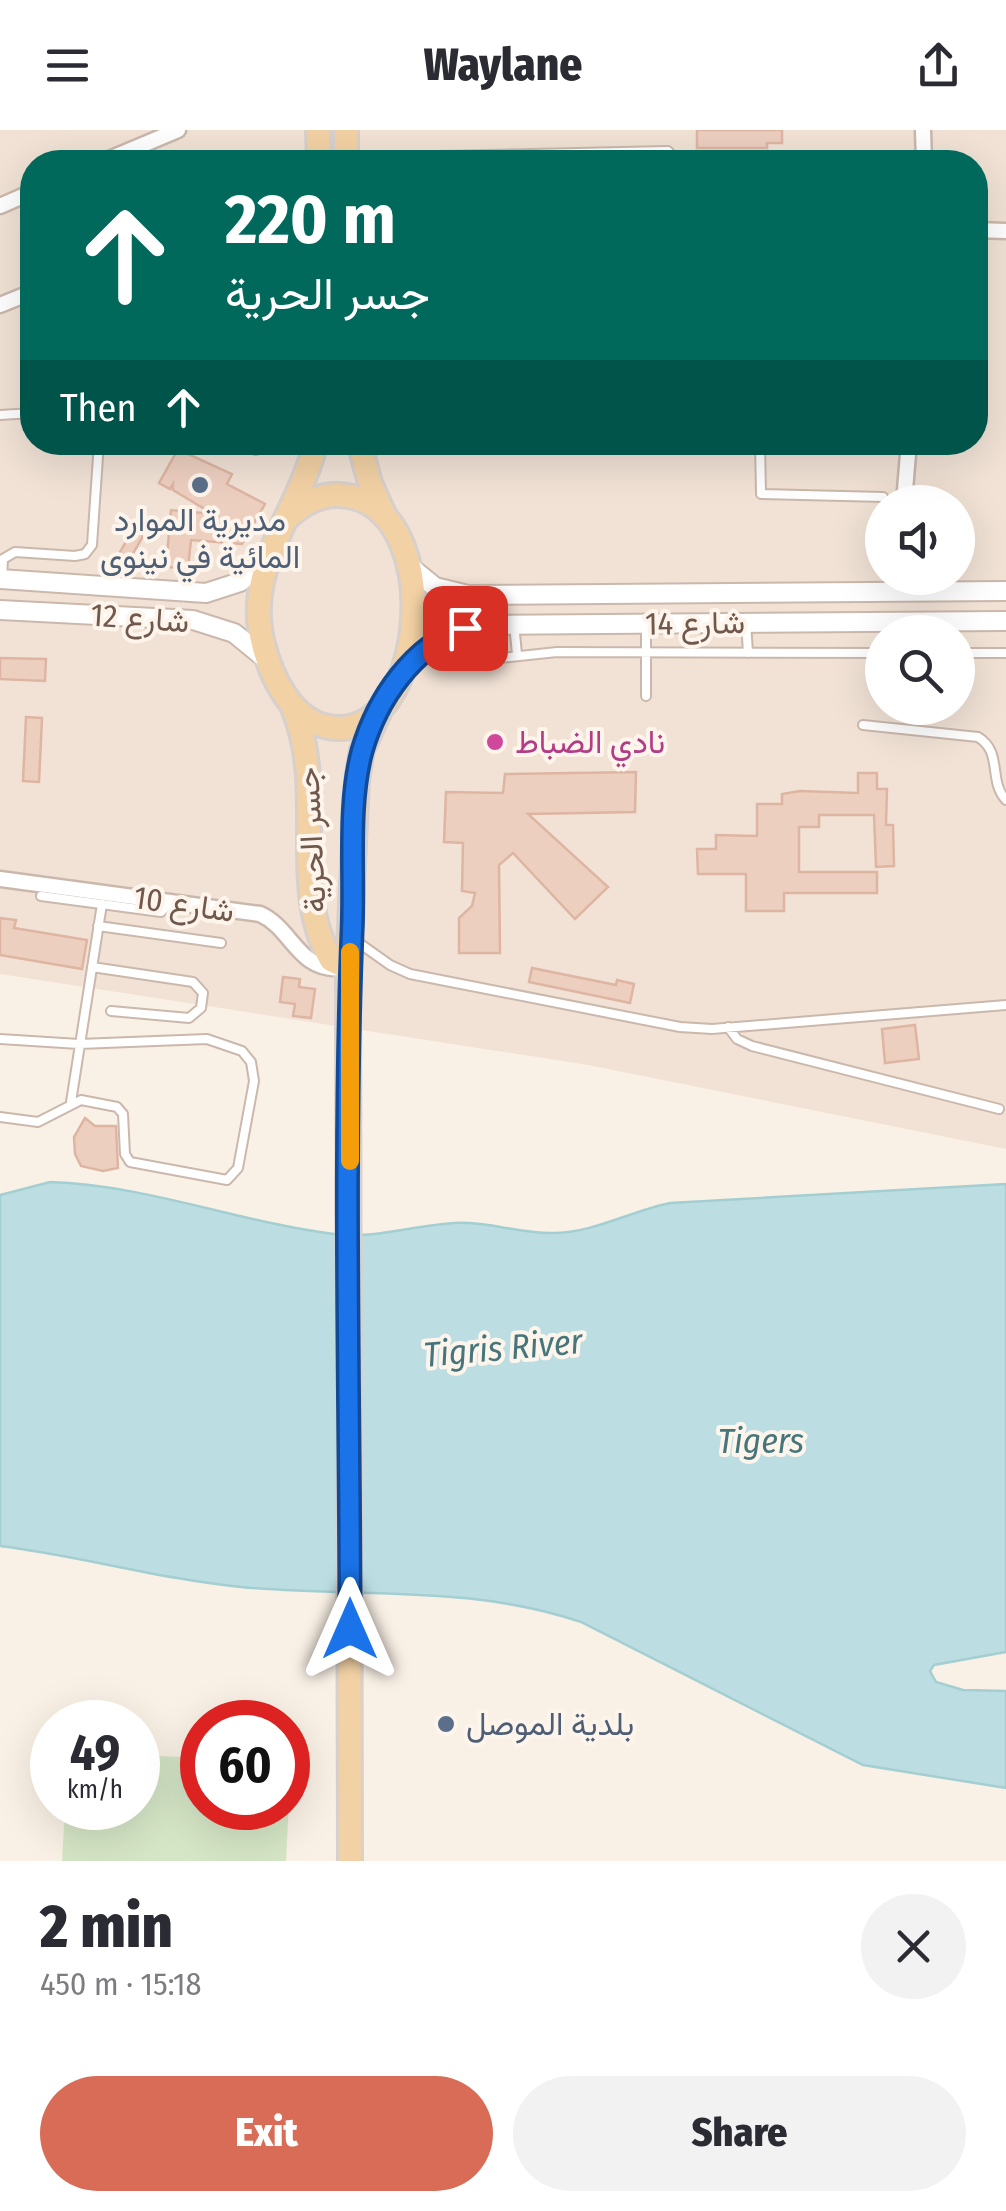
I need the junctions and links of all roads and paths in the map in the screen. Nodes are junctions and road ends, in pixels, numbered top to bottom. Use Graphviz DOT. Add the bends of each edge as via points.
graph roads {
  1 [pos="178,130"];
  2 [pos="130,150"];
  3 [pos="98,455"];
  4 [pos="312,455"];
  5 [pos="362,455"];
  6 [pos="760,455"];
  7 [pos="908,455"];
  8 [pos="905,485"];
  9 [pos="865,497"];
  10 [pos="386,517"];
  11 [pos="285,520"];
  12 [pos="267,558"];
  13 [pos="408,565"];
  14 [pos="1,579"];
  15 [pos="865,585"];
  16 [pos="975,590"];
  17 [pos="1006,591"];
  18 [pos="0,610"];
  19 [pos="746,622"];
  20 [pos="1006,622"];
  21 [pos="514,624"];
  22 [pos="646,624"];
  23 [pos="646,653"];
  24 [pos="748,653"];
  25 [pos="865,653"];
  26 [pos="975,653"];
  27 [pos="1006,653"];
  28 [pos="517,654"];
  29 [pos="268,660"];
  30 [pos="482,660"];
  31 [pos="400,675"];
  32 [pos="646,696"];
  33 [pos="290,702"];
  34 [pos="381,708"];
  35 [pos="863,725"];
  36 [pos="1006,800"];
  37 [pos="0,879"];
  38 [pos="41,896"];
  39 [pos="171,901"];
  40 [pos="102,904"];
  41 [pos="98,926"];
  42 [pos="352,938"];
  43 [pos="220,943"];
  44 [pos="92,967"];
  45 [pos="348,968"];
  46 [pos="1006,1005"];
  47 [pos="110,1011"];
  48 [pos="728,1027"];
  49 [pos="0,1040"];
  50 [pos="79,1044"];
  51 [pos="71,1102"];
  52 [pos="999,1109"];
  53 [pos="0,1117"];
  54 [pos="350,1861"];
  1 -- 2 [label="street"];
  3 -- 14 [label="lane" via="92,544 85,554 15,552 2,559"];
  4 -- 11 [label="main road"];
  5 -- 10 [label="main road"];
  6 -- 9 [label="lane" via="762,494"];
  7 -- 8 [label="street"];
  10 -- 11 [label="main road" via="343,495 310,500"];
  10 -- 13 [label="main road"];
  11 -- 12 [label="main road"];
  12 -- 14 [label="street, شارع 12" via="240,582 206,593"];
  12 -- 29 [label="main road" via="258,599"];
  13 -- 15 [label="street, شارع 14" via="435,586 468,595"];
  13 -- 31 [label="main road" via="414,611"];
  16 -- 17 [label="street, شارع 14"];
  18 -- 29 [label="street, شارع 12" via="193,620 234,633"];
  19 -- 20 [label="street, شارع 14"];
  19 -- 22 [label="street, شارع 14"];
  19 -- 24 [label="lane"];
  21 -- 22 [label="street, شارع 14"];
  21 -- 28 [label="lane"];
  21 -- 31 [label="street, شارع 14" via="450,634"];
  22 -- 23 [label="lane"];
  23 -- 24 [label="lane"];
  23 -- 28 [label="lane"];
  23 -- 32 [label="lane"];
  24 -- 25 [label="lane"];
  26 -- 27 [label="lane"];
  28 -- 30 [label="lane"];
  29 -- 33 [label="main road"];
  31 -- 34 [label="main road"];
  33 -- 34 [label="main road" via="309,720 334,728 360,724"];
  33 -- 45 [label="main road, جسر الحرية" via="309,776 314,918 332,960"];
  34 -- 42 [label="main road, جسر الحرية" via="357,780"];
  35 -- 36 [label="lane" via="978,737 994,753 997,787"];
  37 -- 39 [label="street, شارع 10"];
  38 -- 40 [label="lane"];
  39 -- 40 [label="lane" via="161,912"];
  39 -- 45 [label="street, شارع 10" via="266,916 305,958 328,969"];
  40 -- 41 [label="lane"];
  41 -- 43 [label="lane"];
  41 -- 44 [label="lane"];
  42 -- 45 [label="main road, جسر الحرية"];
  42 -- 48 [label="lane" via="410,974 680,1028"];
  44 -- 47 [label="lane" via="193,982 203,993 201,1008 189,1018"];
  44 -- 50 [label="lane"];
  45 -- 54 [label="main road, جسر الحرية"];
  46 -- 48 [label="lane"];
  48 -- 52 [label="lane" via="736,1040 752,1046"];
  49 -- 50 [label="lane"];
  50 -- 51 [label="lane"];
  50 -- 51 [label="lane" via="207,1039 242,1051 254,1081 236,1174 221,1180 134,1164 125,1154 120,1110"];
  51 -- 53 [label="lane" via="38,1122"];
}
